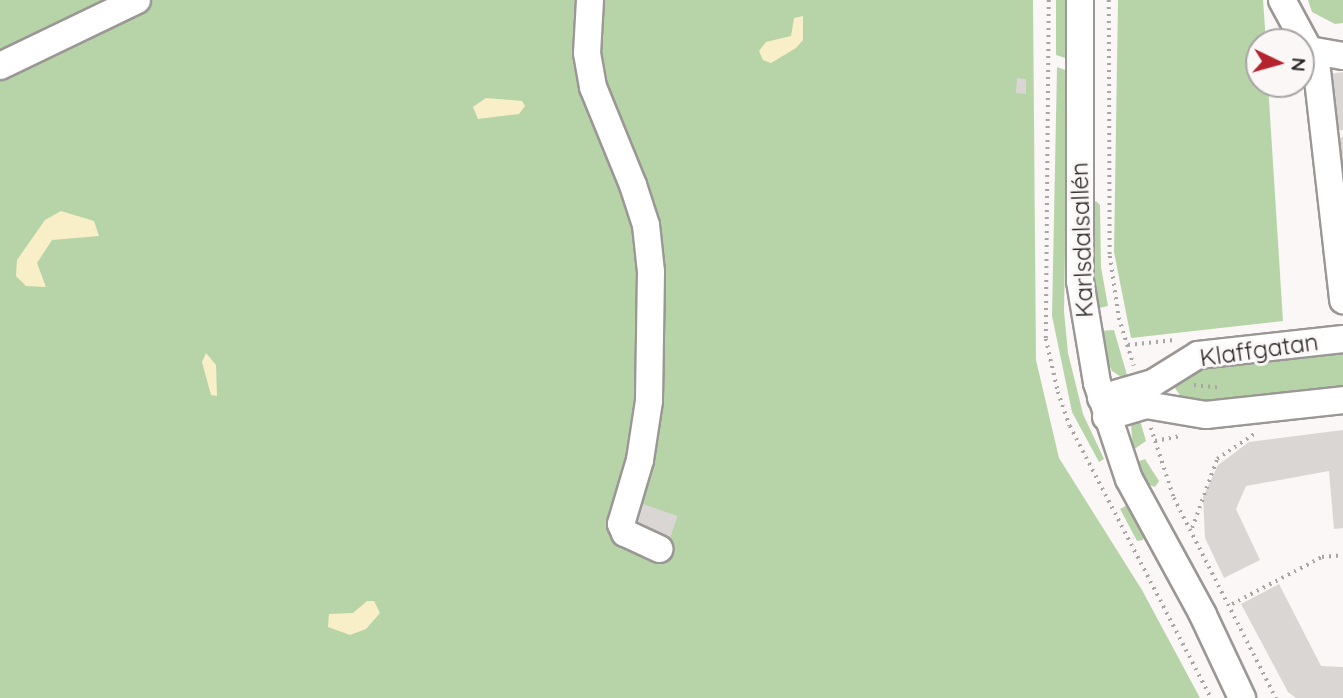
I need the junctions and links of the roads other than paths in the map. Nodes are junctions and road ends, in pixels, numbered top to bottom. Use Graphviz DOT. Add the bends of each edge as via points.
graph roads {
  1 [pos="137,0"];
  2 [pos="590,0"];
  3 [pos="1080,0"];
  4 [pos="1282,0"];
  5 [pos="1296,28"];
  6 [pos="1315,53"];
  7 [pos="1343,56"];
  8 [pos="0,66"];
  9 [pos="1343,300"];
  10 [pos="1343,339"];
  11 [pos="1343,400"];
  12 [pos="1103,407"];
  13 [pos="659,549"];
  14 [pos="1242,698"];
  1 -- 8 [label="street"];
  2 -- 13 [label="street" via="587,53 593,87 646,226 651,272 649,401 640,460 621,524 625,533"];
  3 -- 12 [label="street, Karlsdalsallén" via="1080,281"];
  4 -- 5 [label="street"];
  6 -- 7 [label="street"];
  6 -- 9 [label="street"];
  10 -- 12 [label="street, Klaffgatan" via="1198,355"];
  11 -- 12 [label="street" via="1206,415 1159,404"];
  12 -- 14 [label="street, Karlsdalsallén" via="1129,479"];
}
